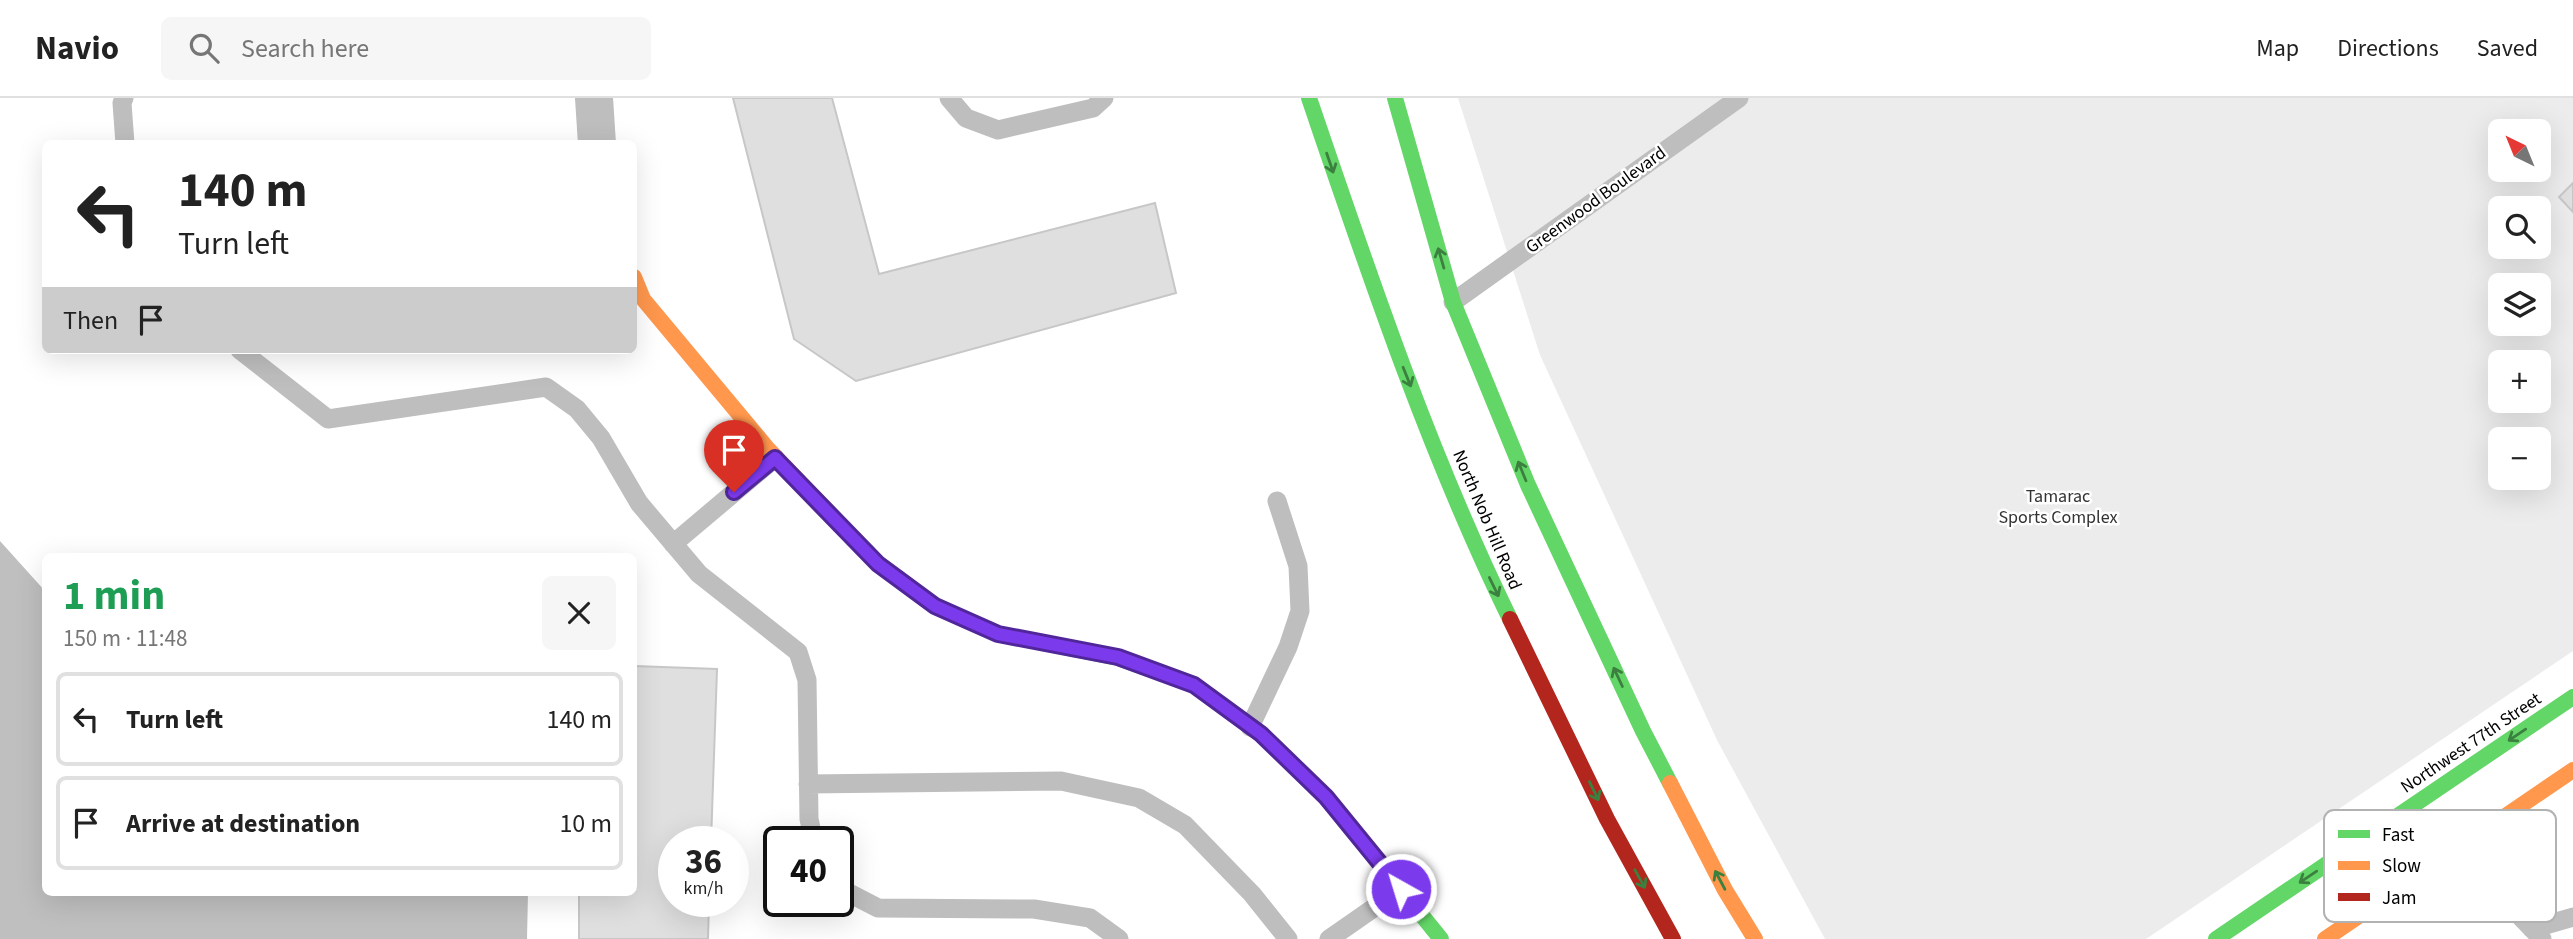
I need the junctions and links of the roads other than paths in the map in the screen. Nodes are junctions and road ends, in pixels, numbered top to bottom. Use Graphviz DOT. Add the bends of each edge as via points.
graph roads {
  1 [pos="124,98"];
  2 [pos="594,98"];
  3 [pos="949,98"];
  4 [pos="1104,98"];
  5 [pos="1309,98"];
  6 [pos="1395,98"];
  7 [pos="1739,98"];
  8 [pos="125,140"];
  9 [pos="597,140"];
  10 [pos="637,284"];
  11 [pos="1453,302"];
  12 [pos="245,354"];
  13 [pos="775,458"];
  14 [pos="1277,501"];
  15 [pos="673,544"];
  16 [pos="2573,697"];
  17 [pos="1250,727"];
  18 [pos="2573,770"];
  19 [pos="808,784"];
  20 [pos="2406,810"];
  21 [pos="2514,810"];
  22 [pos="811,826"];
  23 [pos="2324,866"];
  24 [pos="1401,889"];
  25 [pos="854,896"];
  26 [pos="2573,917"];
  27 [pos="2350,922"];
  28 [pos="2537,934"];
  29 [pos="1119,939"];
  30 [pos="1288,939"];
  31 [pos="1329,939"];
  32 [pos="1441,939"];
  33 [pos="1673,939"];
  34 [pos="1755,939"];
  35 [pos="2216,939"];
  36 [pos="2325,939"];
  1 -- 8 [label="lane"];
  2 -- 9 [label="street"];
  3 -- 4 [label="lane" via="966,118 998,130 1093,108"];
  5 -- 33 [label="main road, North Nob Hill Road, one-way" via="1388,331 1482,562 1607,819"];
  11 -- 6 [label="main road, one-way"];
  7 -- 11 [label="lane, Greenwood Boulevard"];
  10 -- 13 [label="main road" via="643,299"];
  34 -- 11 [label="main road, one-way" via="1643,731 1528,485"];
  12 -- 15 [label="lane" via="328,419 546,387 577,409 601,438 639,503"];
  13 -- 15 [label="lane"];
  13 -- 17 [label="main road" via="878,564 935,606 998,634 1118,657 1194,685"];
  14 -- 17 [label="lane" via="1298,566 1300,611"];
  15 -- 19 [label="lane" via="699,574 798,652 807,680"];
  16 -- 20 [label="main road, Northwest 77th Street, one-way"];
  17 -- 24 [label="main road" via="1326,797"];
  18 -- 21 [label="main road"];
  19 -- 22 [label="lane"];
  19 -- 30 [label="lane" via="1061,781 1139,799 1185,825"];
  23 -- 35 [label="main road, Northwest 77th Street, one-way"];
  24 -- 31 [label="lane"];
  24 -- 32 [label="main road"];
  25 -- 29 [label="lane" via="878,908 1034,909 1090,918"];
  26 -- 28 [label="lane"];
  27 -- 36 [label="main road"];
}
